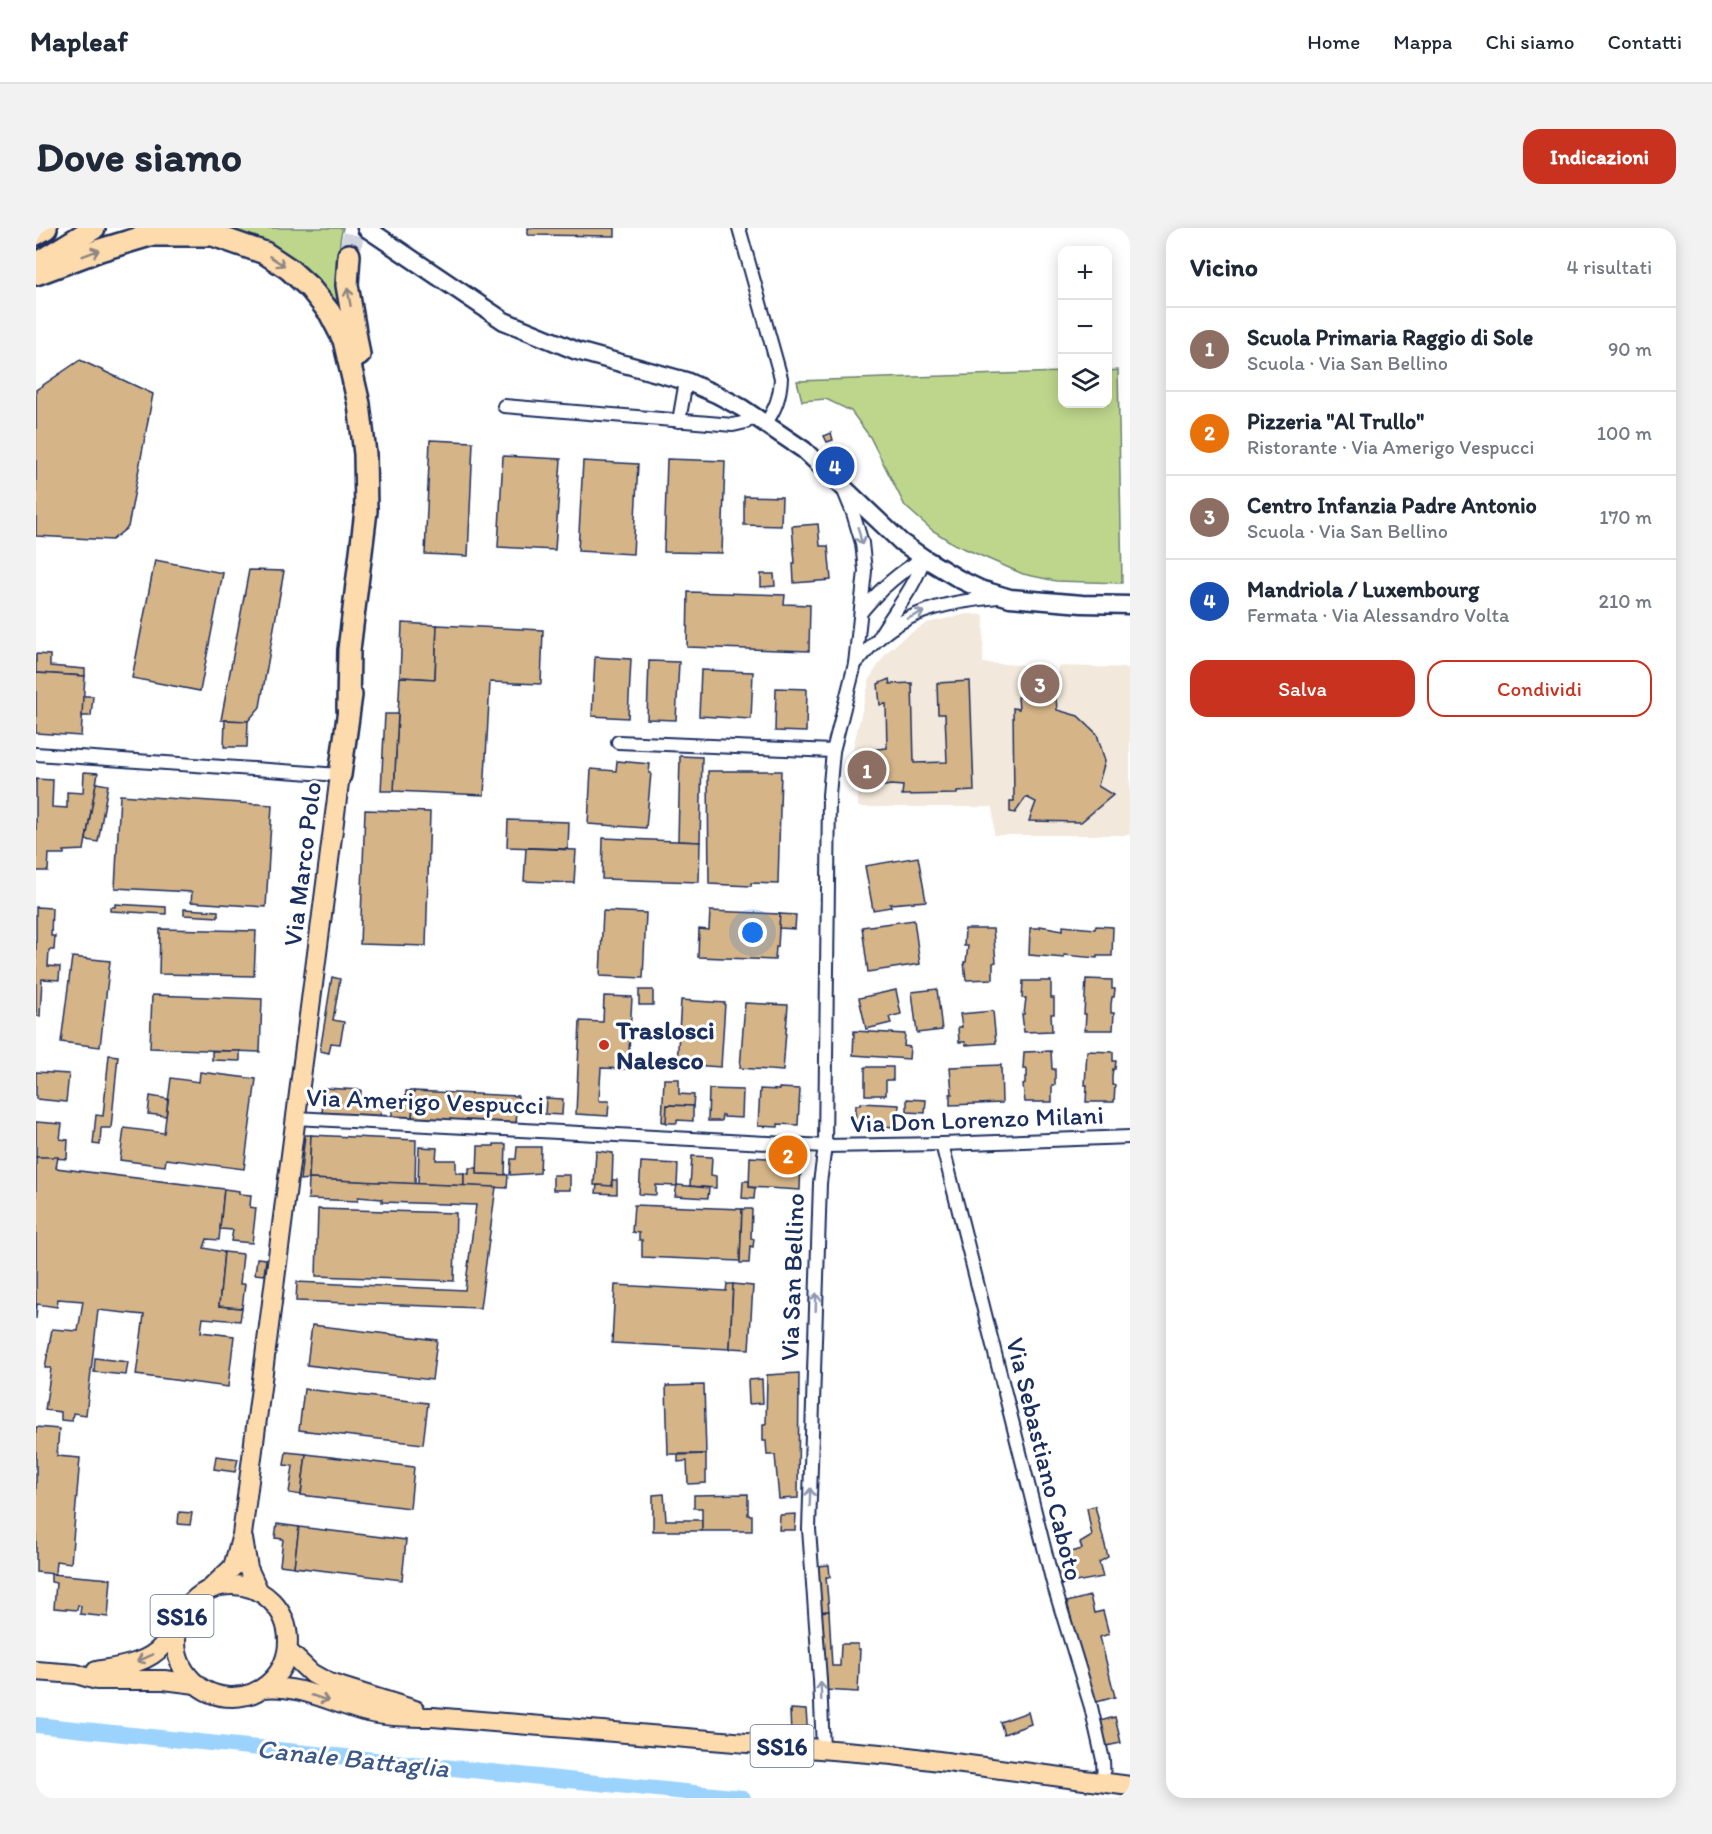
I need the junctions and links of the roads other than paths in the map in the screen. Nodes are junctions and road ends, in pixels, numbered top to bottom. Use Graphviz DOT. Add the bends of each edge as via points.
graph roads {
  1 [pos="46,228"];
  2 [pos="94,228"];
  3 [pos="366,228"];
  4 [pos="739,228"];
  5 [pos="36,234"];
  6 [pos="350,255"];
  7 [pos="36,264"];
  8 [pos="36,274"];
  9 [pos="686,381"];
  10 [pos="504,405"];
  11 [pos="759,420"];
  12 [pos="679,421"];
  13 [pos="839,482"];
  14 [pos="924,558"];
  15 [pos="1005,597"];
  16 [pos="1130,605"];
  17 [pos="862,611"];
  18 [pos="878,639"];
  19 [pos="855,664"];
  20 [pos="348,708"];
  21 [pos="618,742"];
  22 [pos="833,751"];
  23 [pos="36,754"];
  24 [pos="340,775"];
  25 [pos="296,1118"];
  26 [pos="1130,1137"];
  27 [pos="942,1144"];
  28 [pos="825,1146"];
  29 [pos="242,1535"];
  30 [pos="210,1589"];
  31 [pos="259,1592"];
  32 [pos="182,1615"];
  33 [pos="288,1651"];
  34 [pos="36,1671"];
  35 [pos="76,1674"];
  36 [pos="196,1684"];
  37 [pos="263,1688"];
  38 [pos="433,1717"];
  39 [pos="823,1750"];
  40 [pos="1104,1783"];
  41 [pos="1130,1786"];
  1 -- 5 [label="highway"];
  2 -- 7 [label="highway"];
  3 -- 9 [label="street" via="504,321 576,351"];
  4 -- 11 [label="street" via="781,378 773,413"];
  20 -- 6 [label="highway, one-way" via="360,650 377,482 374,426 347,285"];
  8 -- 20 [label="highway, one-way" via="150,235 213,235 264,253 289,269 330,313 344,340 359,404 364,454 366,511 349,650"];
  9 -- 11 [label="street"];
  9 -- 12 [label="street"];
  10 -- 12 [label="street"];
  11 -- 12 [label="street" via="733,425"];
  11 -- 13 [label="street" via="804,450"];
  13 -- 14 [label="street, Via San Bellino"];
  13 -- 17 [label="street, Via San Bellino, one-way" via="854,513 862,543"];
  14 -- 15 [label="street, Via San Bellino" via="980,589"];
  14 -- 17 [label="street" via="890,581"];
  14 -- 18 [label="street, Via San Bellino"];
  15 -- 16 [label="street, Via San Bellino"];
  18 -- 15 [label="street, Via San Bellino, one-way" via="925,611 974,599"];
  17 -- 19 [label="street, Via San Bellino"];
  18 -- 19 [label="street, Via San Bellino"];
  19 -- 22 [label="street, Via San Bellino"];
  20 -- 24 [label="highway"];
  21 -- 22 [label="street"];
  22 -- 28 [label="street, Via San Bellino"];
  23 -- 24 [label="street, Via Marco Polo"];
  24 -- 25 [label="main road, Via Marco Polo"];
  25 -- 28 [label="street, Via Amerigo Vespucci"];
  25 -- 29 [label="main road, Via Amerigo Vespucci"];
  26 -- 27 [label="street, Via Don Lorenzo Milani"];
  27 -- 28 [label="street, Via Don Lorenzo Milani"];
  27 -- 40 [label="street, Via Sebastiano Caboto" via="1053,1582 1091,1707"];
  39 -- 28 [label="street, Via San Bellino, one-way" via="809,1529 820,1183"];
  29 -- 30 [label="main road, Via Amerigo Vespucci" via="233,1567"];
  29 -- 31 [label="main road, Via Amerigo Vespucci" via="248,1568"];
  30 -- 31 [label="main road, SS16" via="243,1586"];
  30 -- 32 [label="main road, SS16"];
  31 -- 33 [label="main road" via="273,1602 283,1617"];
  32 -- 35 [label="main road, SS16, one-way" via="154,1654 124,1666"];
  32 -- 36 [label="main road, SS16" via="177,1652 184,1670"];
  33 -- 37 [label="main road" via="283,1666"];
  33 -- 38 [label="main road, SS16" via="311,1673 329,1683"];
  34 -- 35 [label="main road, SS16"];
  35 -- 36 [label="main road, SS16" via="96,1680"];
  36 -- 37 [label="main road, SS16" via="212,1694 229,1697 247,1696"];
  37 -- 38 [label="main road, SS16, one-way" via="283,1687 366,1712"];
  38 -- 39 [label="main road, SS16"];
  39 -- 40 [label="main road, SS16" via="893,1755"];
  40 -- 41 [label="main road, SS16"];
}
